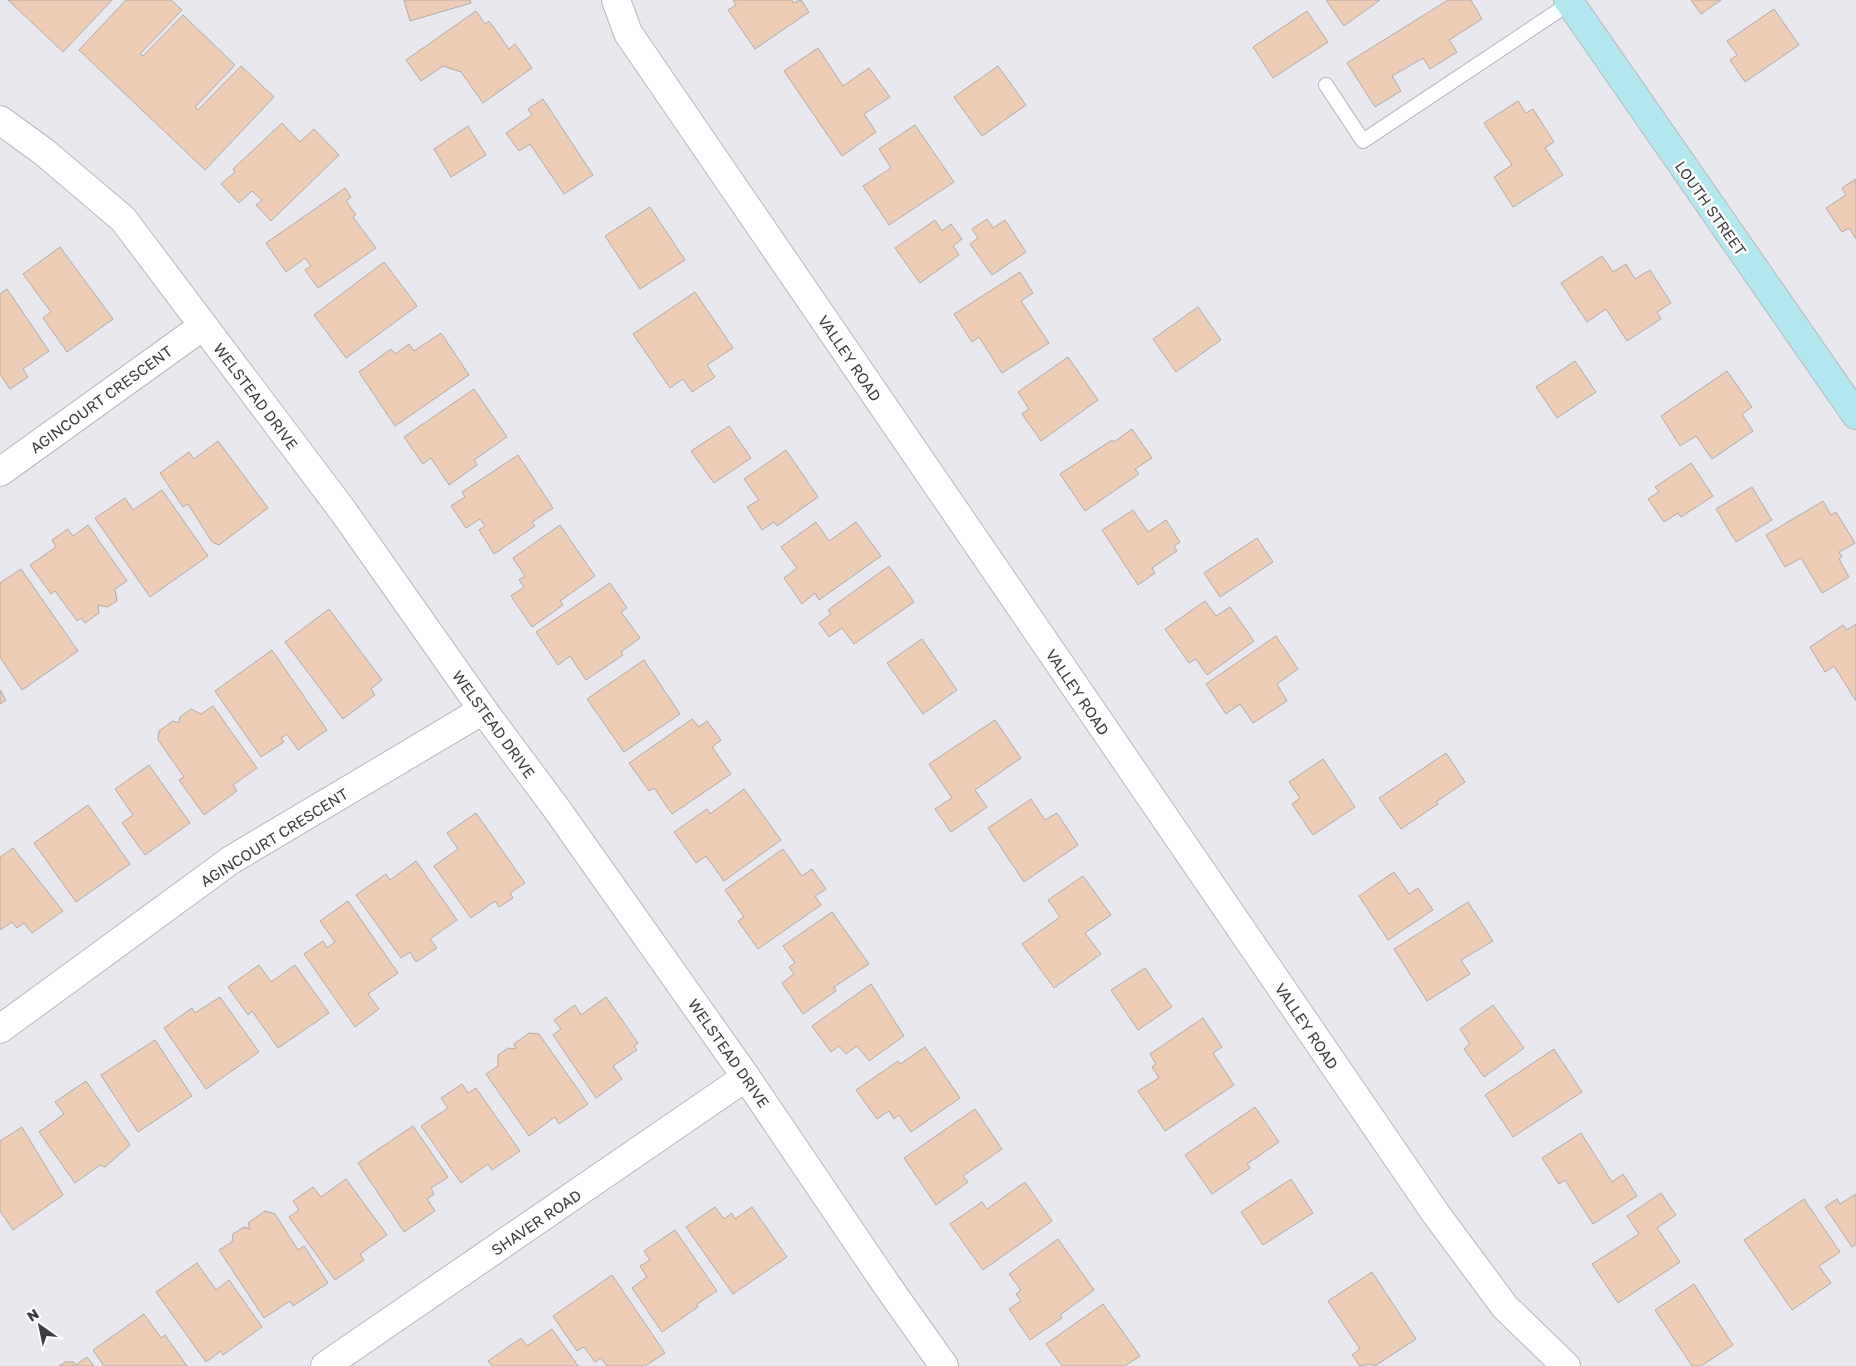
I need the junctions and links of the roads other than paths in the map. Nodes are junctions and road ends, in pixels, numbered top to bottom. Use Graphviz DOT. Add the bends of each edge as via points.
graph roads {
  1 [pos="616,0"];
  2 [pos="1569,2"];
  3 [pos="1326,85"];
  4 [pos="0,120"];
  5 [pos="203,326"];
  6 [pos="1856,415"];
  7 [pos="0,472"];
  8 [pos="482,710"];
  9 [pos="0,1029"];
  10 [pos="746,1077"];
  11 [pos="325,1366"];
  12 [pos="944,1366"];
  13 [pos="1566,1366"];
  1 -- 13 [label="street, VALLEY ROAD" via="628,33 1436,1214 1505,1307"];
  2 -- 3 [label="lane" via="1363,141"];
  2 -- 6 [label="main road, LOUTH STREET"];
  4 -- 5 [label="street, WELSTEAD DRIVE" via="44,152 123,219"];
  5 -- 7 [label="street, AGINCOURT CRESCENT"];
  5 -- 8 [label="street, WELSTEAD DRIVE" via="343,511"];
  8 -- 9 [label="street, AGINCOURT CRESCENT" via="231,860"];
  8 -- 10 [label="street, WELSTEAD DRIVE" via="556,808"];
  10 -- 11 [label="street, SHAVER ROAD"];
  10 -- 12 [label="street, WELSTEAD DRIVE"];
}
